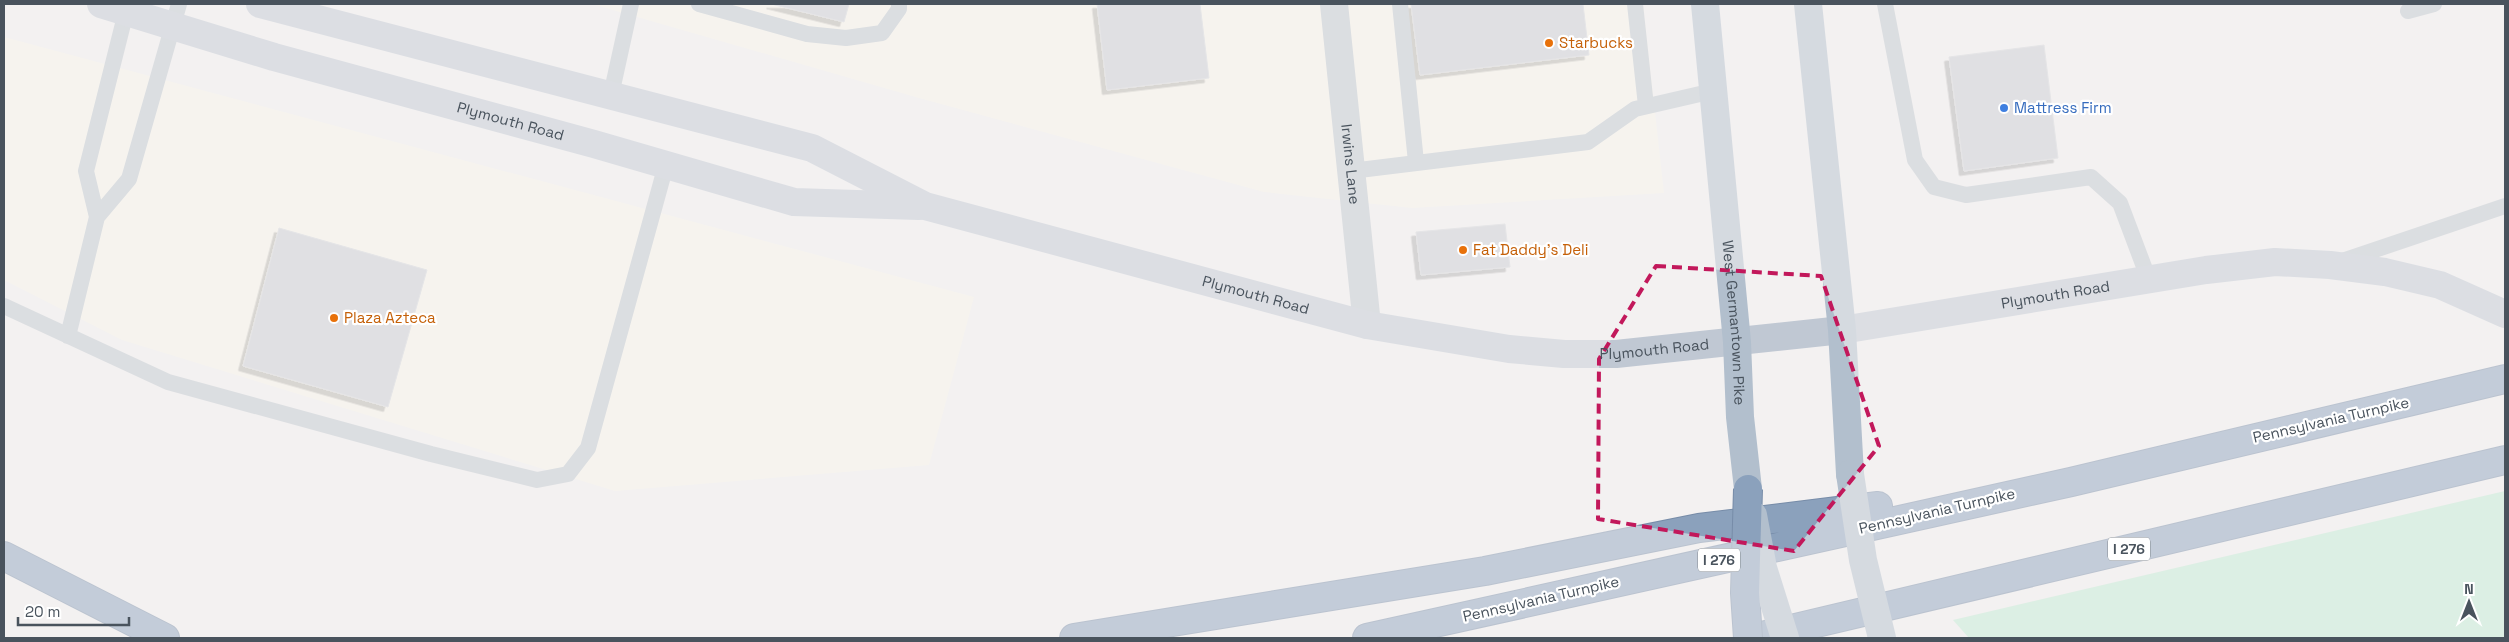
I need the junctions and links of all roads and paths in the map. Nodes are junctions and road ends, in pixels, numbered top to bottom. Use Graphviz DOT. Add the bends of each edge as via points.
graph roads {
  1 [pos="260,4"];
  2 [pos="631,4"];
  3 [pos="699,4"];
  4 [pos="898,4"];
  5 [pos="1334,4"];
  6 [pos="1400,4"];
  7 [pos="1635,4"];
  8 [pos="1705,4"];
  9 [pos="1808,4"];
  10 [pos="1885,4"];
  11 [pos="2434,4"];
  12 [pos="119,6"];
  13 [pos="2408,11"];
  14 [pos="176,15"];
  15 [pos="1713,91"];
  16 [pos="612,95"];
  17 [pos="1646,106"];
  18 [pos="1416,162"];
  19 [pos="666,165"];
  20 [pos="1351,170"];
  21 [pos="926,206"];
  22 [pos="2505,206"];
  23 [pos="97,217"];
  24 [pos="2330,265"];
  25 [pos="2149,280"];
  26 [pos="4,306"];
  27 [pos="2497,310"];
  28 [pos="1366,325"];
  29 [pos="1842,330"];
  30 [pos="68,336"];
  31 [pos="1737,342"];
  32 [pos="2505,378"];
  33 [pos="2505,460"];
  34 [pos="2071,482"];
  35 [pos="1748,489"];
  36 [pos="4,556"];
  37 [pos="165,638"];
  38 [pos="1074,638"];
  39 [pos="1367,638"];
  40 [pos="1748,638"];
  41 [pos="1753,638"];
  42 [pos="1785,638"];
  43 [pos="1882,638"];
  1 -- 16 [label="main road, Plymouth Road"];
  2 -- 16 [label="lane"];
  3 -- 4 [label="lane" via="806,34 846,38 882,33 899,9"];
  5 -- 20 [label="street, Irwins Lane"];
  6 -- 18 [label="lane"];
  7 -- 17 [label="lane"];
  8 -- 15 [label="main road, West Germantown Pike"];
  9 -- 29 [label="main road"];
  10 -- 25 [label="lane" via="1915,160 1934,187 1966,195 2091,177 2120,203"];
  11 -- 13 [label="lane"];
  12 -- 14 [label="main road, Plymouth Road"];
  12 -- 23 [label="lane" via="86,171"];
  14 -- 19 [label="main road, Plymouth Road" via="274,56"];
  14 -- 23 [label="lane" via="130,179"];
  15 -- 17 [label="lane"];
  15 -- 31 [label="main road, West Germantown Pike"];
  16 -- 21 [label="main road, Plymouth Road" via="812,148"];
  17 -- 18 [label="lane" via="1635,108 1588,142"];
  18 -- 20 [label="lane"];
  19 -- 21 [label="main road, Plymouth Road" via="794,202"];
  19 -- 30 [label="lane" via="588,448 568,474 537,480 168,382"];
  20 -- 28 [label="street, Irwins Lane"];
  21 -- 28 [label="main road, Plymouth Road"];
  22 -- 24 [label="lane"];
  23 -- 30 [label="lane"];
  24 -- 25 [label="main road, Plymouth Road" via="2275,262"];
  24 -- 27 [label="main road, Plymouth Road" via="2440,284"];
  25 -- 29 [label="main road, Plymouth Road"];
  26 -- 30 [label="lane"];
  28 -- 31 [label="main road, Plymouth Road" via="1453,341 1564,354 1616,354"];
  29 -- 31 [label="main road, Plymouth Road"];
  29 -- 43 [label="main road, bridge" via="1850,474 1863,560"];
  31 -- 35 [label="main road, West Germantown Pike" via="1740,417"];
  32 -- 34 [label="highway, Pennsylvania Turnpike / I 276"];
  33 -- 41 [label="highway, I 276"];
  34 -- 38 [label="highway" via="1699,528 1486,571"];
  34 -- 39 [label="highway, Pennsylvania Turnpike / I 276"];
  35 -- 40 [label="highway, bridge" via="1745,592"];
  35 -- 42 [label="main road, West Germantown Pike, bridge" via="1763,568"];
  36 -- 37 [label="highway"];
}
